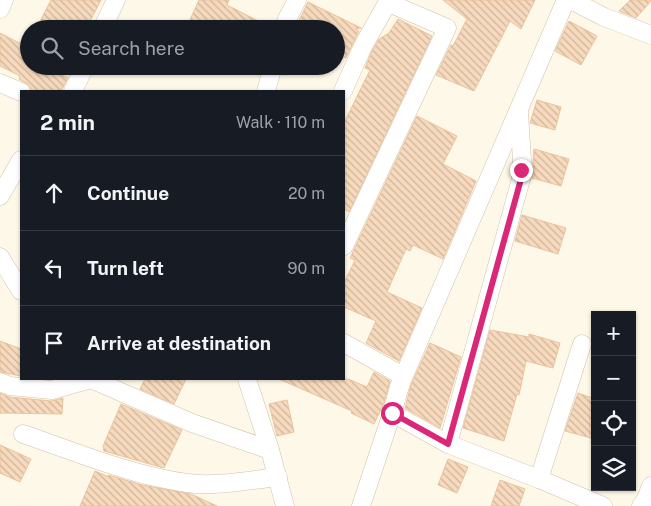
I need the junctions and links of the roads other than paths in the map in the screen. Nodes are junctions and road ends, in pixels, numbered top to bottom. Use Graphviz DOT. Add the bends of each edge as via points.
graph roads {
  1 [pos="4,0"];
  2 [pos="116,0"];
  3 [pos="296,0"];
  4 [pos="566,0"];
  5 [pos="572,0"];
  6 [pos="390,1"];
  7 [pos="0,9"];
  8 [pos="106,20"];
  9 [pos="286,20"];
  10 [pos="651,35"];
  11 [pos="80,75"];
  12 [pos="270,75"];
  13 [pos="0,83"];
  14 [pos="73,90"];
  15 [pos="266,90"];
  16 [pos="343,90"];
  17 [pos="20,92"];
  18 [pos="518,110"];
  19 [pos="19,170"];
  20 [pos="0,196"];
  21 [pos="345,244"];
  22 [pos="0,258"];
  23 [pos="20,289"];
  24 [pos="345,344"];
  25 [pos="582,344"];
  26 [pos="403,376"];
  27 [pos="87,380"];
  28 [pos="93,380"];
  29 [pos="247,380"];
  30 [pos="0,382"];
  31 [pos="392,413"];
  32 [pos="22,434"];
  33 [pos="448,444"];
  34 [pos="270,450"];
  35 [pos="278,477"];
  36 [pos="539,479"];
  37 [pos="651,486"];
  38 [pos="285,506"];
  39 [pos="361,506"];
  40 [pos="603,506"];
  41 [pos="641,506"];
  1 -- 7 [label="street"];
  2 -- 8 [label="street"];
  3 -- 9 [label="street"];
  4 -- 18 [label="street"];
  5 -- 10 [label="street" via="604,17"];
  6 -- 16 [label="street" via="363,46"];
  6 -- 21 [label="street" via="447,28"];
  11 -- 14 [label="street"];
  12 -- 15 [label="street"];
  13 -- 17 [label="street"];
  18 -- 26 [label="street"];
  18 -- 33 [label="street" via="521,179"];
  19 -- 20 [label="street"];
  22 -- 23 [label="street"];
  24 -- 26 [label="street"];
  25 -- 36 [label="street"];
  26 -- 31 [label="street"];
  27 -- 30 [label="street" via="52,390"];
  28 -- 34 [label="street" via="192,424"];
  29 -- 34 [label="street"];
  31 -- 33 [label="street"];
  31 -- 39 [label="street"];
  32 -- 35 [label="street" via="125,470 187,484"];
  33 -- 36 [label="street"];
  34 -- 35 [label="street"];
  35 -- 38 [label="street"];
  36 -- 40 [label="street"];
  37 -- 41 [label="street"];
}
